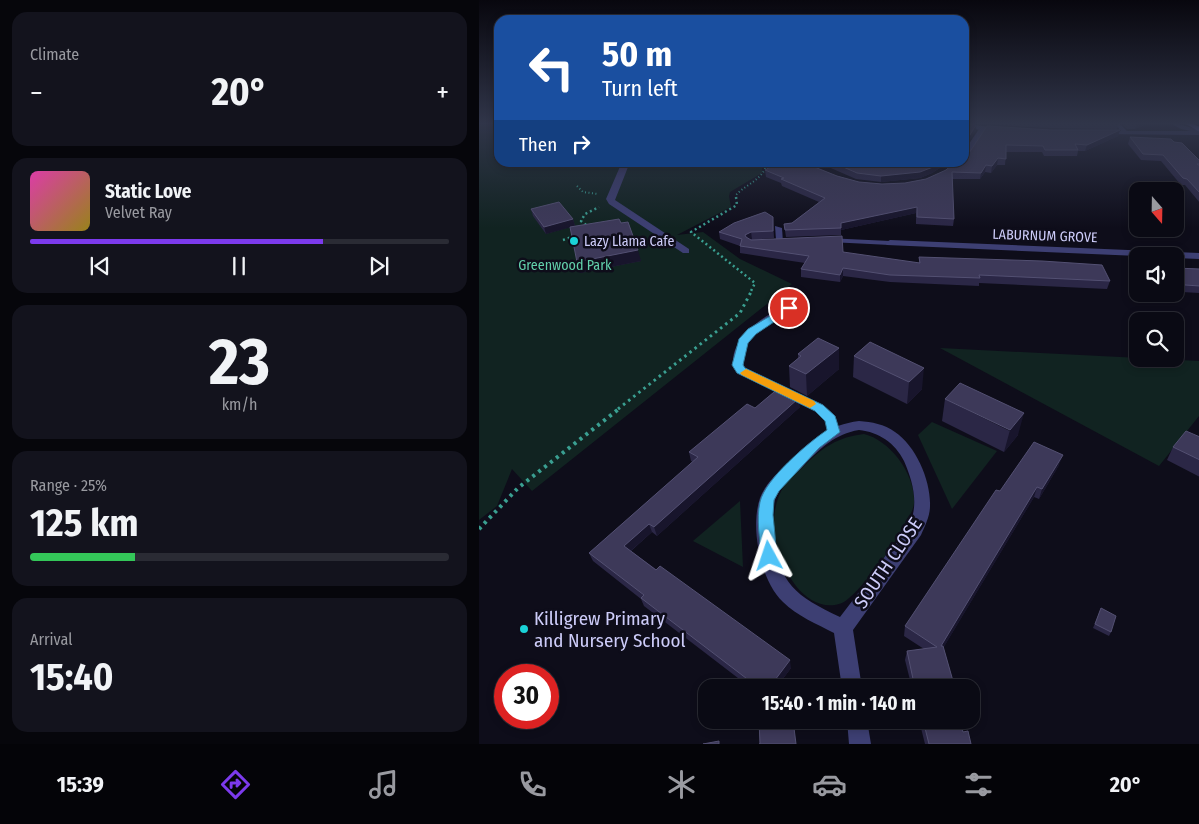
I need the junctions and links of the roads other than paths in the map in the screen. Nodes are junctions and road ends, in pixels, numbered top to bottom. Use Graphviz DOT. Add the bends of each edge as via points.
graph roads {
  1 [pos="624,167"];
  2 [pos="778,228"];
  3 [pos="823,240"];
  4 [pos="771,241"];
  5 [pos="890,243"];
  6 [pos="686,251"];
  7 [pos="1199,256"];
  8 [pos="789,308"];
  9 [pos="834,432"];
  10 [pos="843,628"];
  11 [pos="851,679"];
  12 [pos="858,729"];
  13 [pos="860,744"];
  1 -- 6 [label="street" via="610,198 612,202"];
  2 -- 4 [label="lane" via="784,241"];
  3 -- 5 [label="lane"];
  5 -- 7 [label="street, LABURNUM GROVE"];
  8 -- 9 [label="lane" via="752,332 743,342 738,365 741,370 819,408 831,420"];
  9 -- 10 [label="street, SOUTH CLOSE" via="815,445 773,487 765,515 773,574 787,594 802,607"];
  9 -- 10 [label="street, SOUTH CLOSE" via="862,426 887,432 909,454 923,501 923,515 915,530"];
  10 -- 11 [label="street"];
  12 -- 13 [label="street"];
}
